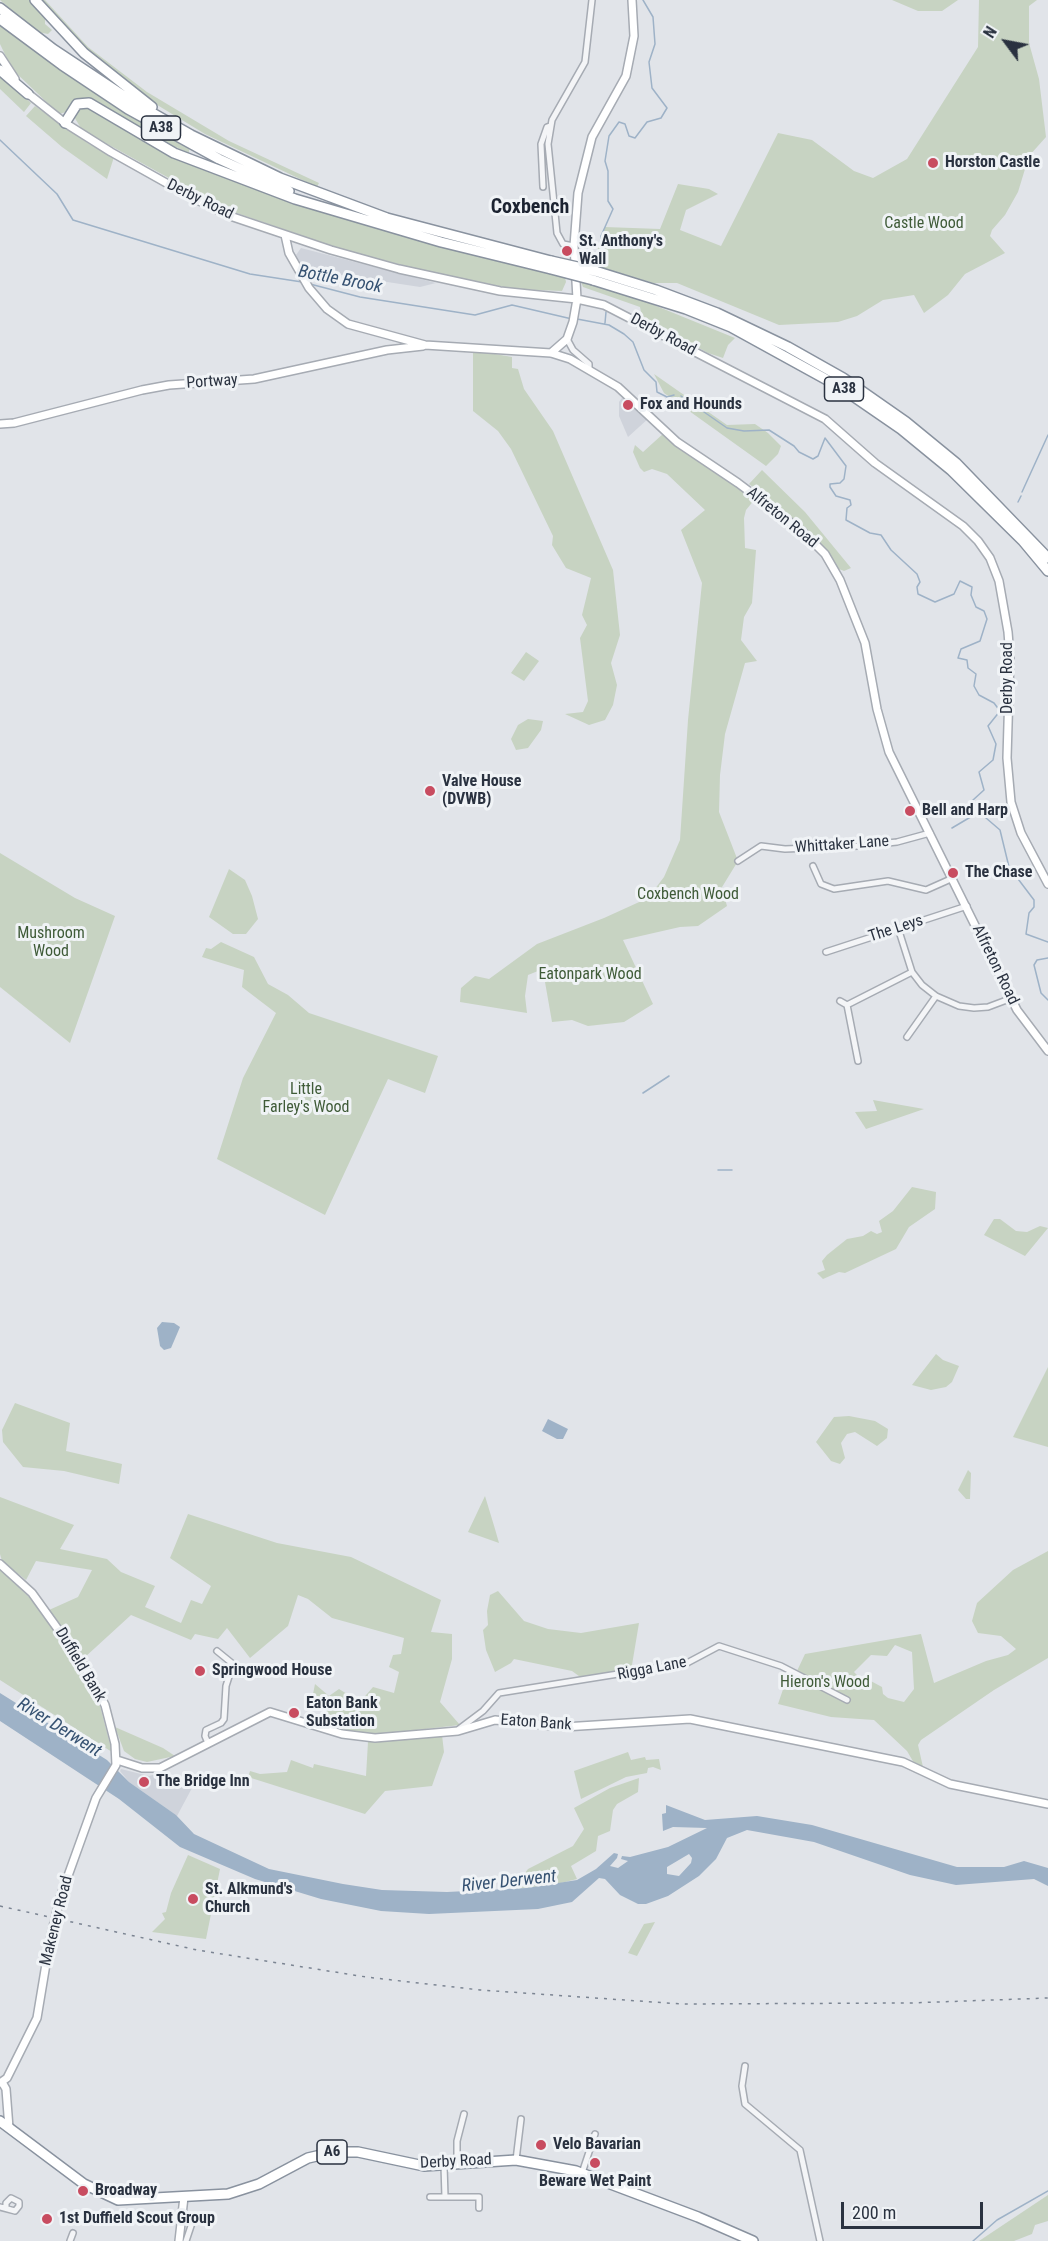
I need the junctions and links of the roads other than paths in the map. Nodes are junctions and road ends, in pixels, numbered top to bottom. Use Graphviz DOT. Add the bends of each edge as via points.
graph roads {
  1 [pos="34,0"];
  2 [pos="592,0"];
  3 [pos="632,0"];
  4 [pos="0,8"];
  5 [pos="4,18"];
  6 [pos="0,56"];
  7 [pos="0,70"];
  8 [pos="28,94"];
  9 [pos="65,123"];
  10 [pos="550,126"];
  11 [pos="280,178"];
  12 [pos="543,188"];
  13 [pos="332,209"];
  14 [pos="285,235"];
  15 [pos="574,246"];
  16 [pos="551,265"];
  17 [pos="594,276"];
  18 [pos="577,299"];
  19 [pos="567,339"];
  20 [pos="426,345"];
  21 [pos="551,353"];
  22 [pos="588,368"];
  23 [pos="0,424"];
  24 [pos="1048,558"];
  25 [pos="1048,571"];
  26 [pos="930,833"];
  27 [pos="738,861"];
  28 [pos="813,866"];
  29 [pos="954,878"];
  30 [pos="1048,884"];
  31 [pos="967,906"];
  32 [pos="898,928"];
  33 [pos="826,952"];
  34 [pos="912,972"];
  35 [pos="936,996"];
  36 [pos="1011,998"];
  37 [pos="840,1000"];
  38 [pos="847,1005"];
  39 [pos="907,1037"];
  40 [pos="1048,1051"];
  41 [pos="859,1057"];
  42 [pos="0,1564"];
  43 [pos="217,1651"];
  44 [pos="847,1700"];
  45 [pos="458,1731"];
  46 [pos="208,1743"];
  47 [pos="116,1764"];
  48 [pos="1048,1804"];
  49 [pos="745,2066"];
  50 [pos="1,2082"];
  51 [pos="464,2114"];
  52 [pos="521,2120"];
  53 [pos="0,2121"];
  54 [pos="9,2128"];
  55 [pos="596,2133"];
  56 [pos="516,2160"];
  57 [pos="457,2164"];
  58 [pos="444,2165"];
  59 [pos="582,2173"];
  60 [pos="430,2197"];
  61 [pos="446,2197"];
  62 [pos="184,2198"];
  63 [pos="479,2208"];
  64 [pos="184,2218"];
  65 [pos="73,2233"];
  66 [pos="70,2241"];
  67 [pos="179,2241"];
  68 [pos="186,2241"];
  69 [pos="753,2241"];
  70 [pos="820,2241"];
  1 -- 11 [label="highway" via="84,53 134,95"];
  2 -- 10 [label="street" via="585,62"];
  3 -- 15 [label="street" via="632,54 622,87 588,148 578,193"];
  4 -- 5 [label="highway, A38"];
  5 -- 11 [label="highway, A38" via="133,102"];
  5 -- 13 [label="highway, A38" via="90,84 171,134"];
  6 -- 8 [label="street, Derby Road"];
  7 -- 8 [label="highway"];
  8 -- 9 [label="street, Derby Road"];
  9 -- 13 [label="highway" via="77,104 89,104 196,162"];
  9 -- 14 [label="street, Derby Road" via="193,198"];
  10 -- 12 [label="street" via="541,144"];
  10 -- 15 [label="street" via="548,144 557,233 563,244"];
  11 -- 16 [label="highway, A38" via="360,209"];
  13 -- 16 [label="highway, A38" via="441,242"];
  14 -- 18 [label="street, Derby Road" via="375,263 455,282"];
  14 -- 20 [label="street, Alfreton Road" via="297,268 315,296 333,314 361,328"];
  15 -- 18 [label="street"];
  16 -- 17 [label="highway, A38, bridge"];
  17 -- 24 [label="highway, A38" via="656,290 717,313 843,378 956,463"];
  17 -- 25 [label="highway, A38" via="731,327 840,387 951,470"];
  18 -- 19 [label="street"];
  18 -- 30 [label="street, Derby Road" via="616,310 825,419 875,462 963,526 982,546 999,581 1008,632 1007,758 1011,802 1021,833"];
  19 -- 21 [label="street"];
  19 -- 22 [label="street" via="589,364"];
  20 -- 21 [label="street, Alfreton Road"];
  20 -- 23 [label="street, Portway" via="254,379 151,388"];
  21 -- 22 [label="street, Alfreton Road"];
  22 -- 26 [label="street, Alfreton Road" via="618,387 677,442 802,531 825,554 840,580 865,643 889,753"];
  26 -- 27 [label="street, Whittaker Lane" via="858,846 761,846"];
  26 -- 29 [label="street, Alfreton Road"];
  28 -- 29 [label="street" via="819,881 829,888 888,881 926,890"];
  29 -- 31 [label="street, Alfreton Road"];
  31 -- 32 [label="street, The Leys"];
  31 -- 36 [label="street, Alfreton Road"];
  32 -- 33 [label="street, The Leys"];
  32 -- 34 [label="street"];
  34 -- 35 [label="street"];
  34 -- 38 [label="street"];
  35 -- 36 [label="street" via="974,1008"];
  35 -- 39 [label="street"];
  36 -- 40 [label="street, Alfreton Road"];
  37 -- 38 [label="street"];
  38 -- 41 [label="street"];
  42 -- 47 [label="street, Duffield Bank" via="32,1593 85,1667 105,1705"];
  43 -- 46 [label="street" via="233,1664 226,1686 224,1719 206,1730"];
  44 -- 45 [label="street, Rigga Lane" via="782,1666 719,1646 687,1663 499,1693"];
  45 -- 46 [label="street, Eaton Bank" via="362,1738 272,1712"];
  45 -- 48 [label="street, Eaton Bank" via="495,1720 564,1727 690,1719 874,1755 910,1764 950,1784"];
  46 -- 47 [label="street" via="155,1769"];
  47 -- 50 [label="street, Makeney Road, bridge" via="98,1795 60,1898 37,2018"];
  49 -- 70 [label="street" via="745,2104 800,2150"];
  50 -- 54 [label="street, Makeney Road" via="6,2089"];
  51 -- 57 [label="street" via="457,2141"];
  52 -- 56 [label="street"];
  53 -- 54 [label="highway, Derby Road / A6"];
  54 -- 62 [label="highway, Derby Road / A6" via="104,2196 125,2200"];
  55 -- 59 [label="street"];
  56 -- 57 [label="highway, Derby Road / A6"];
  56 -- 59 [label="highway, Derby Road / A6"];
  57 -- 58 [label="highway, Derby Road / A6"];
  58 -- 61 [label="street"];
  58 -- 62 [label="highway, Derby Road / A6" via="416,2165 358,2152 334,2152 308,2158 237,2192"];
  59 -- 69 [label="highway, Derby Road / A6"];
  60 -- 61 [label="street"];
  61 -- 63 [label="street" via="479,2197"];
  62 -- 64 [label="street"];
  64 -- 67 [label="street"];
  64 -- 68 [label="street" via="192,2223"];
  65 -- 66 [label="street"];
}
